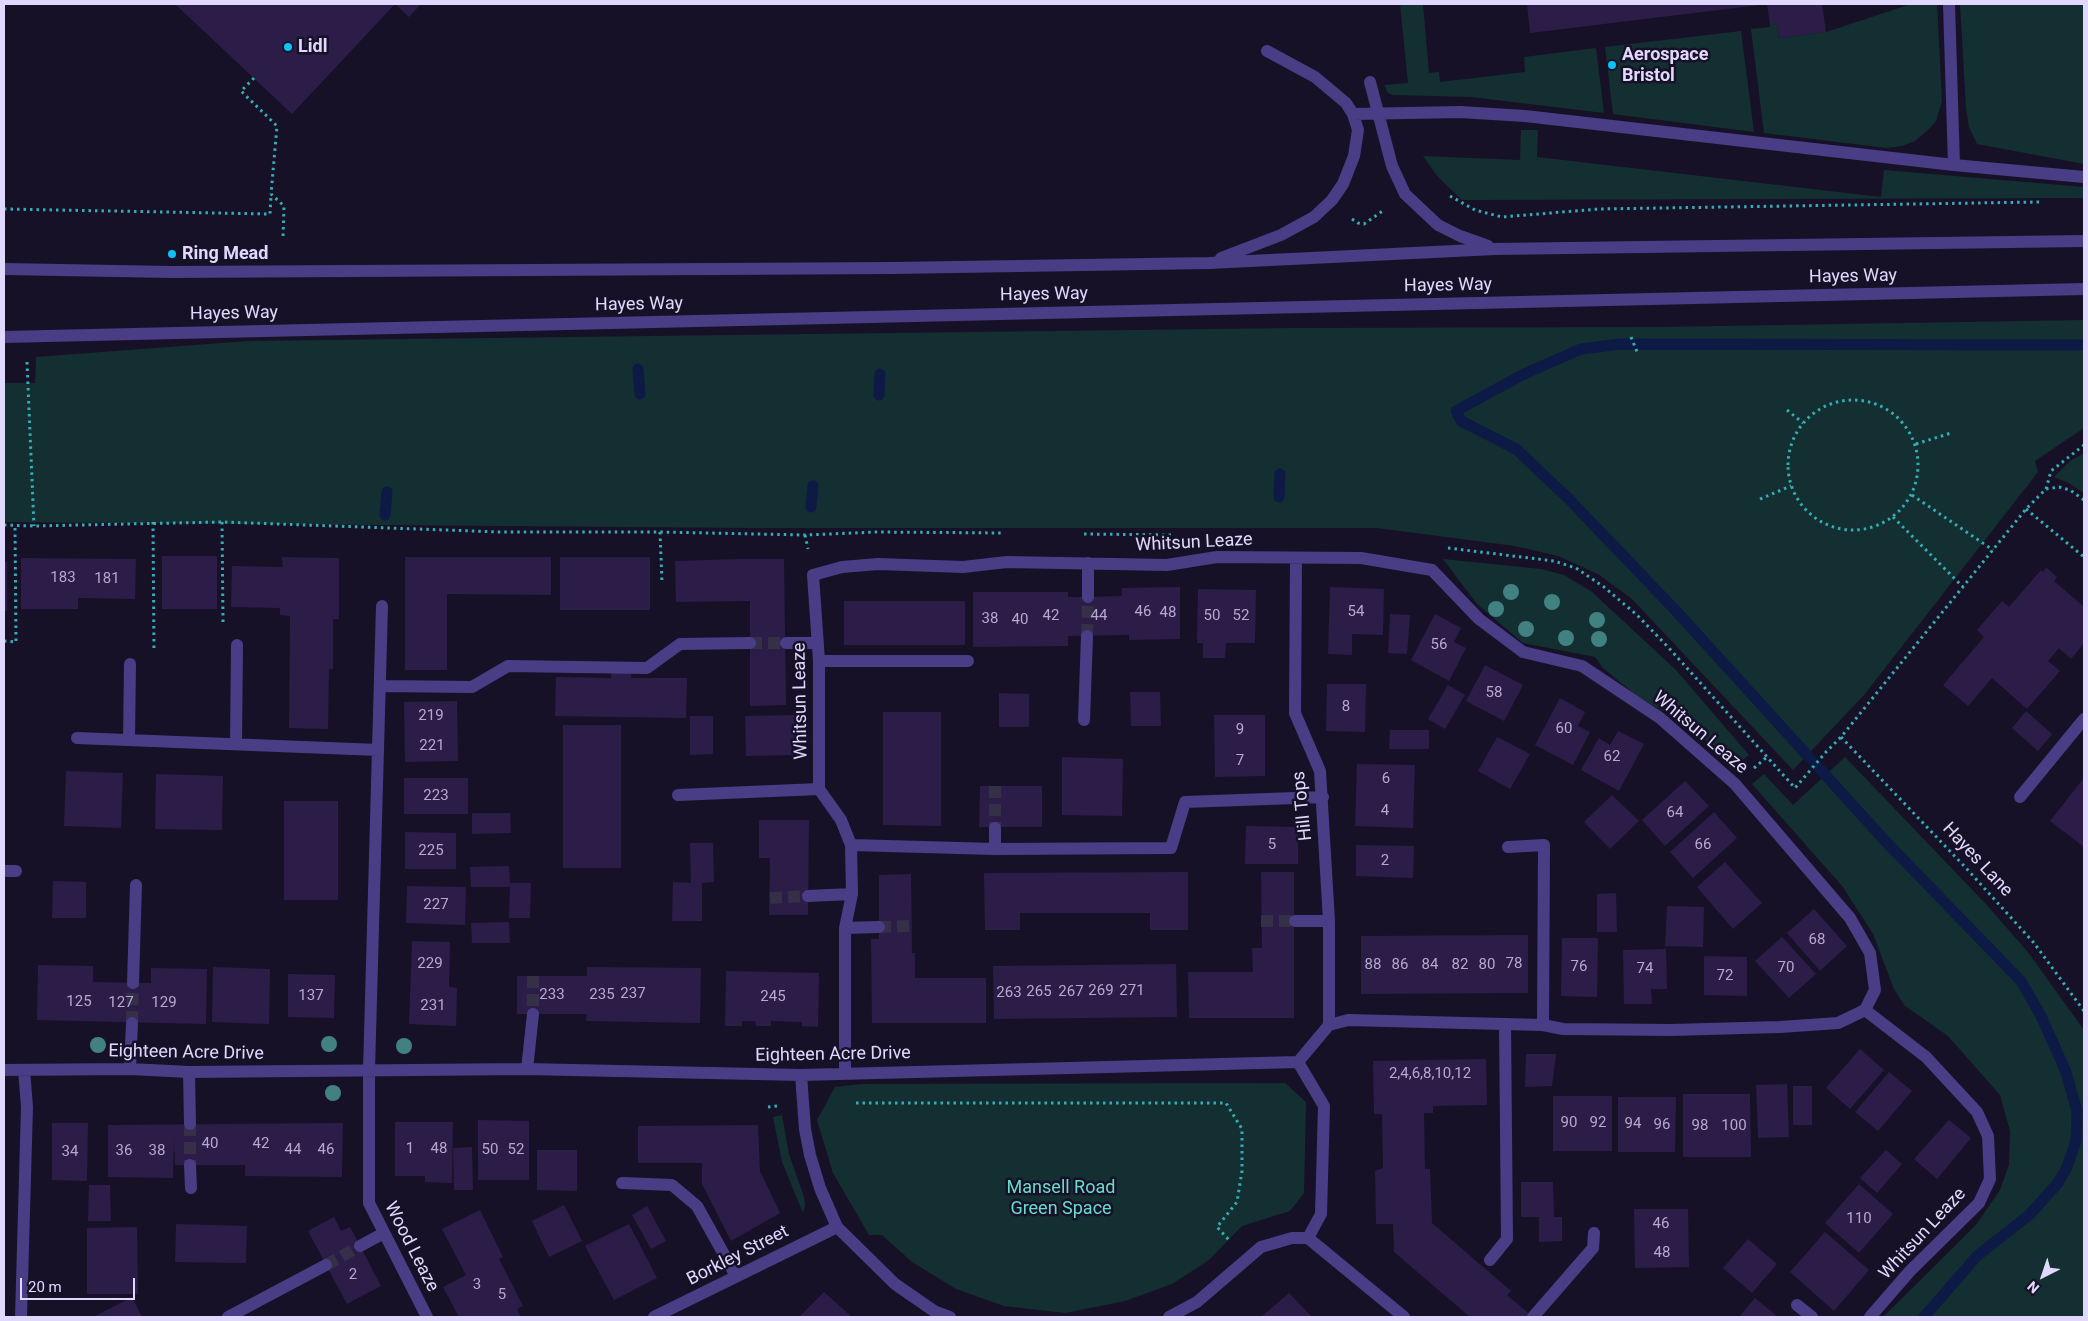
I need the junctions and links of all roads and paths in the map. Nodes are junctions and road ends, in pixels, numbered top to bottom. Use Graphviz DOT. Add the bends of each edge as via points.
graph roads {
  1 [pos="1949,4"];
  2 [pos="1268,51"];
  3 [pos="254,78"];
  4 [pos="1370,82"];
  5 [pos="1378,113"];
  6 [pos="1353,114"];
  7 [pos="1954,165"];
  8 [pos="2084,177"];
  9 [pos="271,194"];
  10 [pos="1405,194"];
  11 [pos="1447,194"];
  12 [pos="1332,200"];
  13 [pos="2045,202"];
  14 [pos="4,209"];
  15 [pos="283,237"];
  16 [pos="2084,241"];
  17 [pos="1495,249"];
  18 [pos="1209,263"];
  19 [pos="4,269"];
  20 [pos="2084,289"];
  21 [pos="1631,336"];
  22 [pos="4,337"];
  23 [pos="26,337"];
  24 [pos="1638,354"];
  25 [pos="1787,410"];
  26 [pos="1803,423"];
  27 [pos="1951,433"];
  28 [pos="1916,444"];
  29 [pos="2084,445"];
  30 [pos="1791,486"];
  31 [pos="2046,490"];
  32 [pos="1912,495"];
  33 [pos="1760,499"];
  34 [pos="2084,500"];
  35 [pos="2026,509"];
  36 [pos="1892,517"];
  37 [pos="153,522"];
  38 [pos="222,522"];
  39 [pos="4,526"];
  40 [pos="15,526"];
  41 [pos="660,532"];
  42 [pos="1993,550"];
  43 [pos="2084,557"];
  44 [pos="1296,558"];
  45 [pos="1088,563"];
  46 [pos="662,583"];
  47 [pos="1963,587"];
  48 [pos="1088,597"];
  49 [pos="382,606"];
  50 [pos="1087,636"];
  51 [pos="4,641"];
  52 [pos="750,643"];
  53 [pos="786,643"];
  54 [pos="818,643"];
  55 [pos="237,645"];
  56 [pos="819,660"];
  57 [pos="968,662"];
  58 [pos="130,664"];
  59 [pos="380,686"];
  60 [pos="2084,719"];
  61 [pos="1084,720"];
  62 [pos="1841,737"];
  63 [pos="77,738"];
  64 [pos="129,740"];
  65 [pos="236,744"];
  66 [pos="378,750"];
  67 [pos="1795,788"];
  68 [pos="819,789"];
  69 [pos="678,795"];
  70 [pos="1323,797"];
  71 [pos="2020,797"];
  72 [pos="995,828"];
  73 [pos="851,845"];
  74 [pos="1508,847"];
  75 [pos="995,849"];
  76 [pos="136,885"];
  77 [pos="852,894"];
  78 [pos="808,896"];
  79 [pos="1294,921"];
  80 [pos="1329,921"];
  81 [pos="879,927"];
  82 [pos="846,928"];
  83 [pos="133,983"];
  84 [pos="1865,1010"];
  85 [pos="2084,1010"];
  86 [pos="533,1014"];
  87 [pos="132,1023"];
  88 [pos="1505,1024"];
  89 [pos="1329,1025"];
  90 [pos="1543,1025"];
  91 [pos="1298,1062"];
  92 [pos="130,1069"];
  93 [pos="527,1069"];
  94 [pos="4,1070"];
  95 [pos="24,1070"];
  96 [pos="369,1070"];
  97 [pos="189,1072"];
  98 [pos="846,1072"];
  99 [pos="801,1075"];
  100 [pos="853,1103"];
  101 [pos="803,1104"];
  102 [pos="768,1107"];
  103 [pos="190,1124"];
  104 [pos="190,1165"];
  105 [pos="622,1183"];
  106 [pos="191,1188"];
  107 [pos="837,1227"];
  108 [pos="384,1233"];
  109 [pos="1594,1233"];
  110 [pos="1308,1238"];
  111 [pos="360,1246"];
  112 [pos="1247,1260"];
  113 [pos="1490,1260"];
  114 [pos="326,1264"];
  115 [pos="736,1276"];
  116 [pos="1797,1305"];
  117 [pos="21,1317"];
  118 [pos="228,1317"];
  119 [pos="427,1317"];
  120 [pos="654,1317"];
  121 [pos="950,1317"];
  122 [pos="1169,1317"];
  123 [pos="1404,1317"];
  124 [pos="1533,1317"];
  125 [pos="1812,1317"];
  126 [pos="1870,1317"];
  1 -- 7 [label="street"];
  2 -- 6 [label="street" via="1315,76 1340,96"];
  3 -- 9 [label="path" via="241,91 277,126"];
  4 -- 5 [label="street"];
  5 -- 6 [label="street"];
  5 -- 7 [label="street" via="1460,112 1525,116"];
  5 -- 10 [label="street" via="1392,166"];
  6 -- 12 [label="street" via="1358,130 1354,156 1343,184"];
  7 -- 8 [label="street"];
  9 -- 14 [label="path" via="270,214"];
  9 -- 15 [label="path" via="284,206"];
  10 -- 12 [label="path" via="1364,224 1355,222"];
  10 -- 17 [label="street" via="1438,225"];
  11 -- 13 [label="path" via="1475,210 1502,217 1599,209"];
  12 -- 18 [label="street" via="1314,217 1281,235"];
  16 -- 17 [label="street, Hayes Way"];
  17 -- 18 [label="street, Hayes Way"];
  18 -- 19 [label="street, Hayes Way" via="171,272"];
  20 -- 23 [label="street, Hayes Way"];
  21 -- 24 [label="path"];
  22 -- 23 [label="street, Hayes Way"];
  23 -- 40 [label="path" via="34,526"];
  25 -- 26 [label="path"];
  26 -- 28 [label="path" via="1820,408 1842,400 1865,400 1887,408 1904,424"];
  26 -- 30 [label="path" via="1792,442 1787,464"];
  27 -- 28 [label="path"];
  28 -- 32 [label="path" via="1919,470"];
  29 -- 31 [label="path" via="2051,471"];
  30 -- 33 [label="path"];
  30 -- 36 [label="path" via="1806,512 1832,527 1862,530"];
  31 -- 34 [label="path" via="2059,487"];
  31 -- 35 [label="path"];
  32 -- 36 [label="path"];
  32 -- 42 [label="path"];
  35 -- 42 [label="path"];
  35 -- 43 [label="path"];
  36 -- 47 [label="path"];
  37 -- 58 [label="path" via="154,664"];
  38 -- 55 [label="path" via="223,644"];
  39 -- 40 [label="path"];
  40 -- 51 [label="path" via="16,642"];
  41 -- 46 [label="path"];
  42 -- 47 [label="path"];
  44 -- 45 [label="street, Whitsun Leaze" via="1217,557 1168,565"];
  44 -- 70 [label="street, Hill Tops" via="1295,713 1320,770"];
  44 -- 84 [label="street, Whitsun Leaze" via="1361,558 1432,570 1479,619 1523,652 1582,666 1660,718 1735,784 1850,918 1870,953 1875,990"];
  45 -- 48 [label="street"];
  45 -- 54 [label="street, Whitsun Leaze" via="1007,562 964,567 878,564 842,567 813,575"];
  47 -- 62 [label="path"];
  49 -- 59 [label="street"];
  50 -- 61 [label="street"];
  52 -- 59 [label="street" via="680,644 647,668 508,666 472,687"];
  53 -- 54 [label="street"];
  54 -- 56 [label="street, Whitsun Leaze"];
  55 -- 65 [label="street"];
  56 -- 57 [label="street"];
  56 -- 68 [label="street, Whitsun Leaze"];
  58 -- 64 [label="street"];
  59 -- 66 [label="street"];
  60 -- 71 [label="street"];
  62 -- 67 [label="path"];
  62 -- 85 [label="path, Hayes Lane" via="2029,937"];
  63 -- 64 [label="street"];
  64 -- 65 [label="street"];
  65 -- 66 [label="street"];
  66 -- 96 [label="street"];
  68 -- 69 [label="street"];
  68 -- 73 [label="street" via="841,820"];
  70 -- 75 [label="street" via="1185,802 1171,848"];
  70 -- 80 [label="street, Hill Tops"];
  72 -- 75 [label="street"];
  73 -- 75 [label="street"];
  73 -- 77 [label="street"];
  74 -- 90 [label="street" via="1544,845"];
  76 -- 83 [label="street"];
  77 -- 78 [label="street"];
  77 -- 82 [label="street"];
  79 -- 80 [label="street"];
  80 -- 89 [label="street, Hill Tops"];
  81 -- 82 [label="street"];
  82 -- 98 [label="street"];
  84 -- 90 [label="street" via="1838,1023 1780,1027 1592,1030"];
  84 -- 126 [label="street, Whitsun Leaze" via="1926,1057 1977,1112 1988,1136 1990,1179 1979,1203 1910,1271"];
  86 -- 93 [label="street"];
  87 -- 92 [label="street"];
  88 -- 89 [label="street" via="1348,1020"];
  88 -- 90 [label="street"];
  88 -- 113 [label="street" via="1507,1239"];
  89 -- 91 [label="street"];
  91 -- 98 [label="street, Eighteen Acre Drive"];
  91 -- 110 [label="street" via="1324,1106 1321,1214"];
  92 -- 95 [label="street, Eighteen Acre Drive"];
  92 -- 97 [label="street, Eighteen Acre Drive"];
  93 -- 96 [label="street, Eighteen Acre Drive"];
  93 -- 99 [label="street, Eighteen Acre Drive"];
  94 -- 95 [label="street, Eighteen Acre Drive"];
  95 -- 117 [label="street" via="27,1107"];
  96 -- 97 [label="street, Eighteen Acre Drive"];
  96 -- 108 [label="street, Wood Leaze" via="369,1203"];
  97 -- 103 [label="street"];
  98 -- 99 [label="street, Eighteen Acre Drive"];
  99 -- 101 [label="street"];
  100 -- 112 [label="path" via="1226,1103 1242,1129 1242,1170 1237,1202 1217,1227"];
  101 -- 102 [label="path"];
  101 -- 107 [label="street" via="810,1155"];
  104 -- 106 [label="street"];
  105 -- 115 [label="street" via="672,1185 697,1206"];
  107 -- 115 [label="street, Borkley Street"];
  107 -- 121 [label="street" via="895,1284 934,1311"];
  108 -- 111 [label="street"];
  108 -- 119 [label="street, Wood Leaze"];
  109 -- 124 [label="street" via="1593,1248"];
  110 -- 112 [label="street" via="1292,1238 1261,1248"];
  110 -- 123 [label="street"];
  112 -- 122 [label="street" via="1197,1302"];
  114 -- 118 [label="street"];
  115 -- 120 [label="street, Borkley Street"];
  116 -- 125 [label="street"];
}
